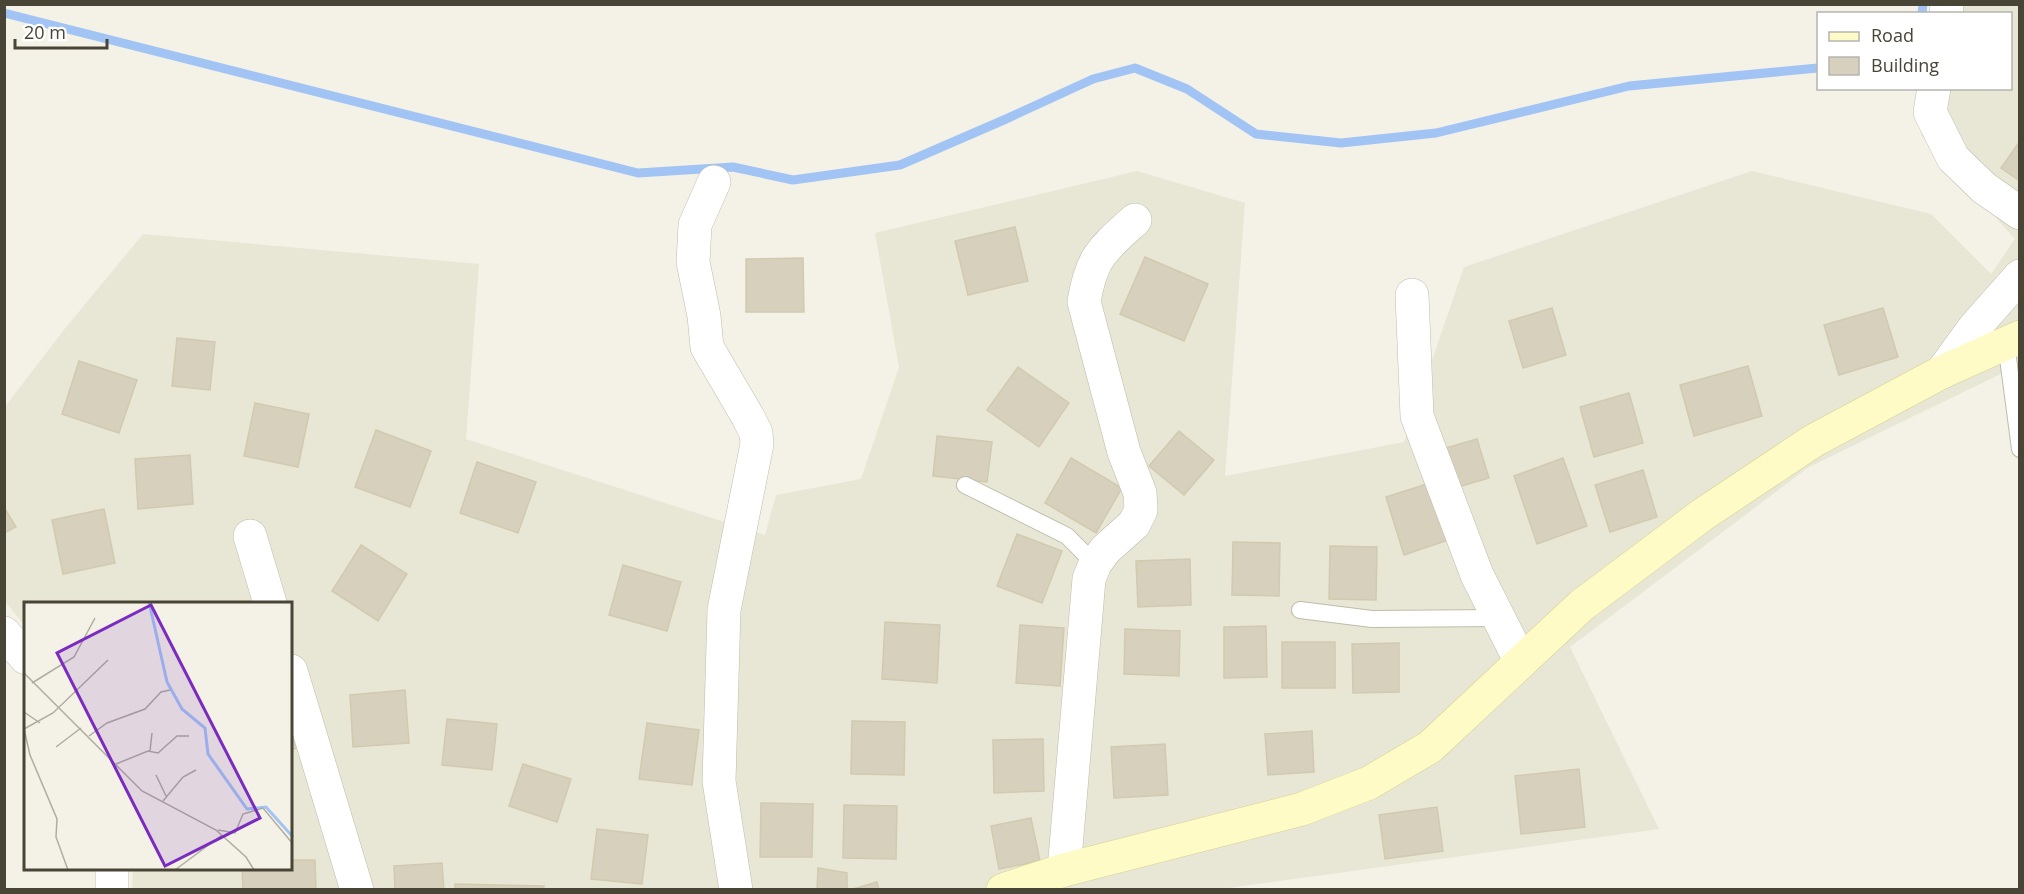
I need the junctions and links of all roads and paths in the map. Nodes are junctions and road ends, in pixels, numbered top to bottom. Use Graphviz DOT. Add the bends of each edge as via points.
graph roads {
  1 [pos="1934,90"];
  2 [pos="714,182"];
  3 [pos="2019,213"];
  4 [pos="1135,220"];
  5 [pos="2019,276"];
  6 [pos="1412,295"];
  7 [pos="2013,340"];
  8 [pos="1942,372"];
  9 [pos="2019,449"];
  10 [pos="965,485"];
  11 [pos="250,536"];
  12 [pos="1095,564"];
  13 [pos="270,602"];
  14 [pos="1300,610"];
  15 [pos="1499,618"];
  16 [pos="4,633"];
  17 [pos="24,656"];
  18 [pos="1521,662"];
  19 [pos="292,674"];
  20 [pos="112,870"];
  21 [pos="1064,870"];
  22 [pos="112,890"];
  23 [pos="357,890"];
  24 [pos="736,890"];
  25 [pos="1003,890"];
  1 -- 3 [label="street" via="1930,112 1953,158 1984,188"];
  2 -- 24 [label="street" via="695,225 693,261 707,346 756,433 723,610 719,780"];
  4 -- 12 [label="street" via="1102,250 1088,279 1084,302 1124,452 1140,493 1141,510 1134,524"];
  5 -- 8 [label="street"];
  6 -- 15 [label="street" via="1417,416 1477,574"];
  7 -- 8 [label="street"];
  7 -- 9 [label="lane"];
  8 -- 18 [label="street" via="1813,441 1702,515 1582,605"];
  10 -- 12 [label="lane" via="1067,537"];
  11 -- 13 [label="street"];
  12 -- 21 [label="street" via="1089,579"];
  14 -- 15 [label="lane" via="1372,619"];
  15 -- 18 [label="street"];
  16 -- 17 [label="street"];
  18 -- 21 [label="street" via="1430,747 1369,783 1302,809"];
  19 -- 23 [label="street"];
  20 -- 22 [label="street"];
  21 -- 25 [label="street"];
}
